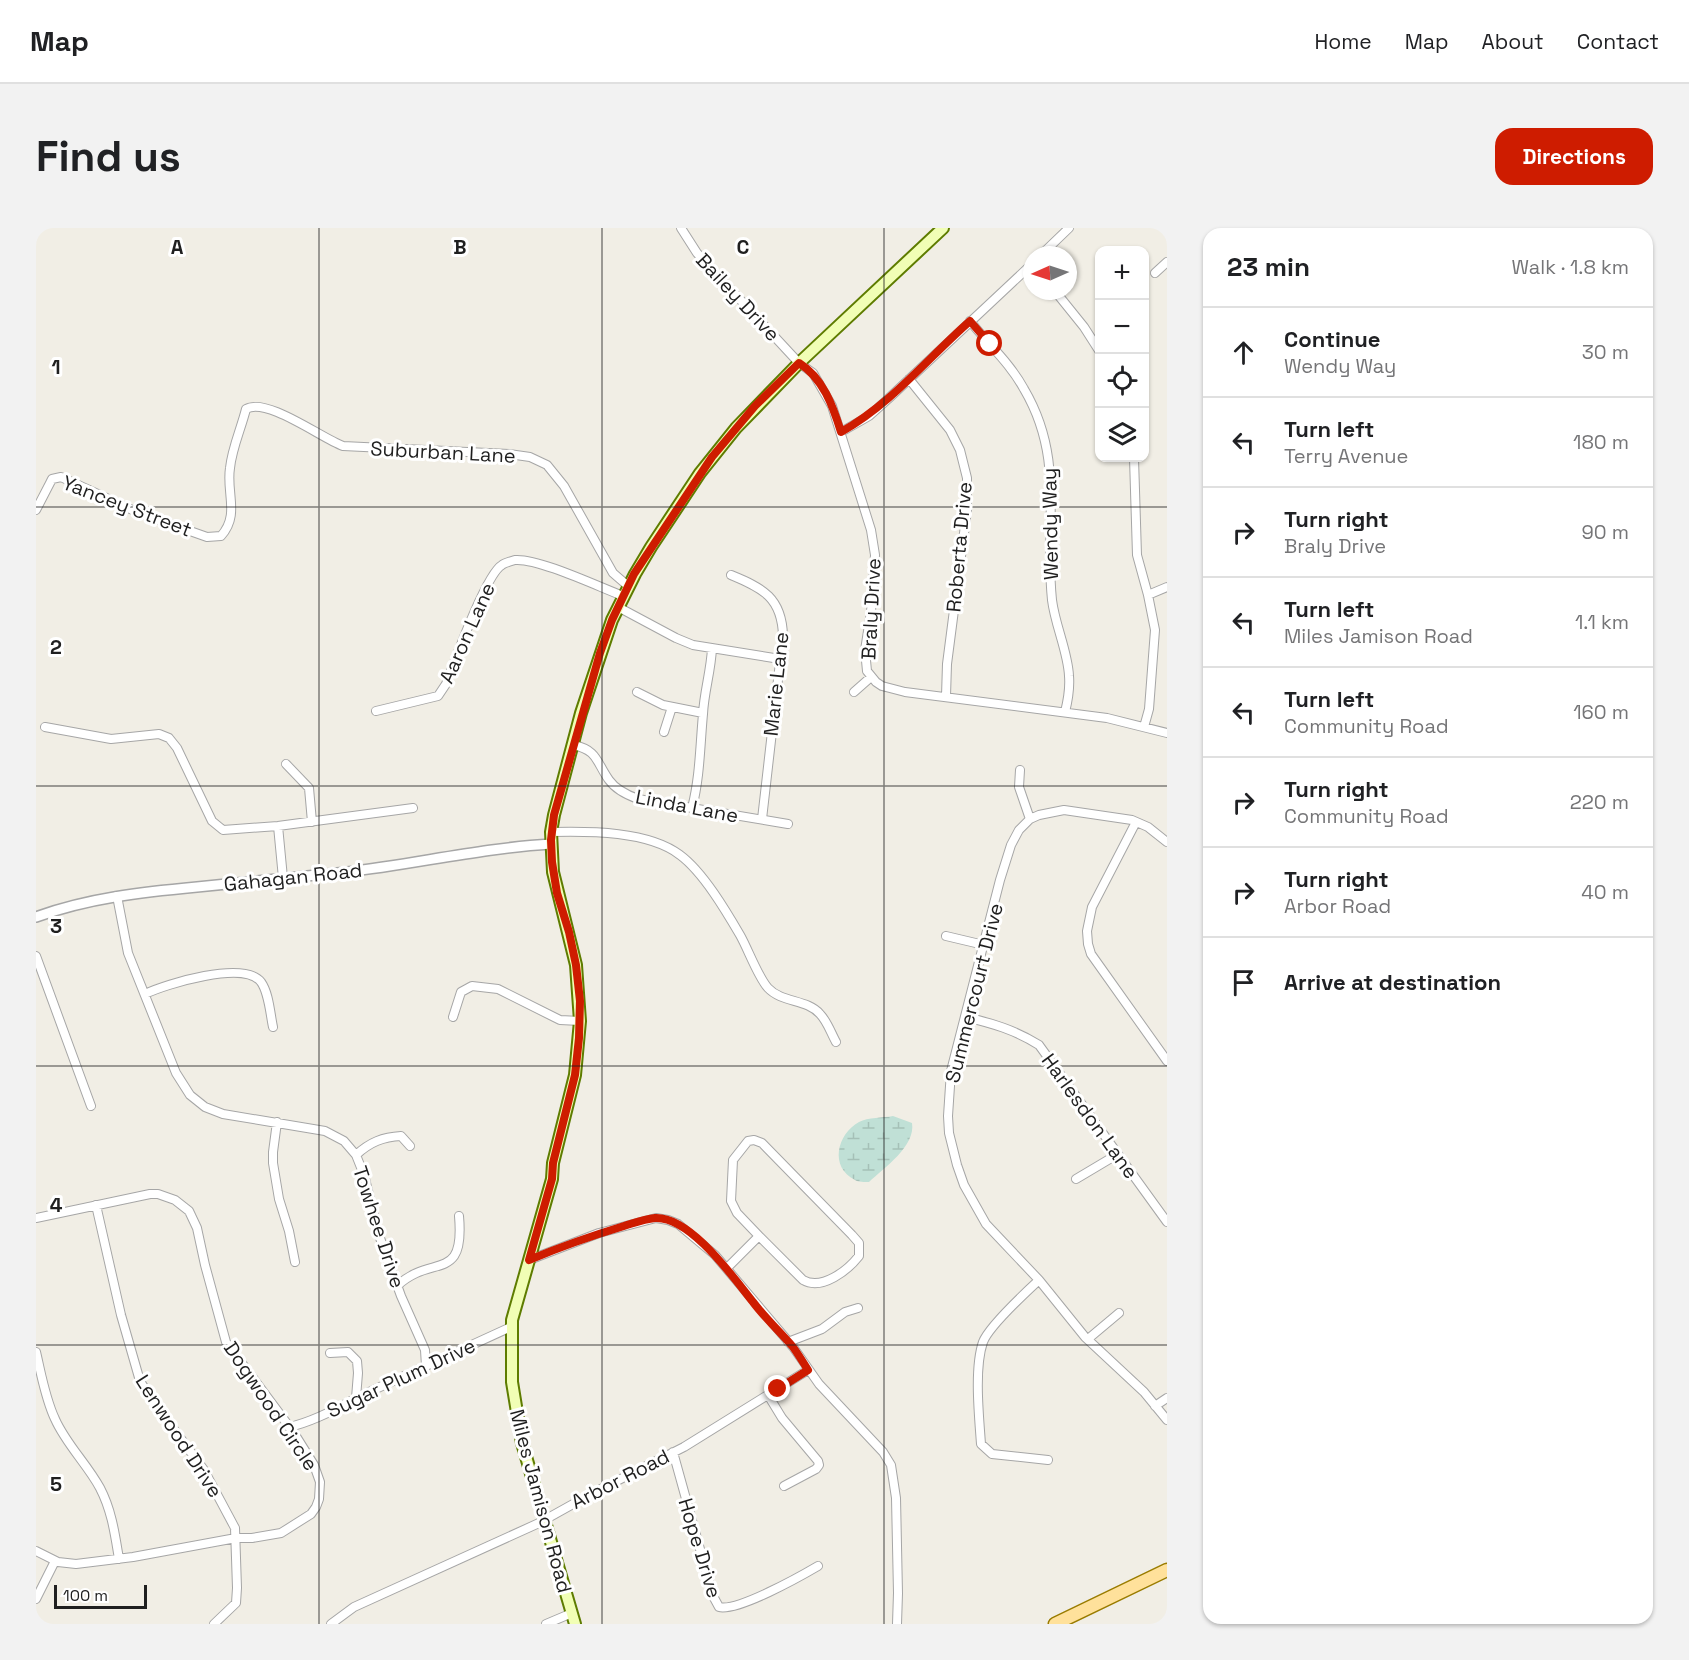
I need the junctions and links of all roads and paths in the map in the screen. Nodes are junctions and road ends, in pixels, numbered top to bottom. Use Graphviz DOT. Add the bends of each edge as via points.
graph roads {
  1 [pos="681,228"];
  2 [pos="944,228"];
  3 [pos="1069,228"];
  4 [pos="1050,246"];
  5 [pos="1167,262"];
  6 [pos="1023,272"];
  7 [pos="1155,273"];
  8 [pos="1062,300"];
  9 [pos="970,321"];
  10 [pos="1095,344"];
  11 [pos="799,363"];
  12 [pos="909,379"];
  13 [pos="272,410"];
  14 [pos="841,432"];
  15 [pos="1134,462"];
  16 [pos="36,510"];
  17 [pos="731,575"];
  18 [pos="1167,587"];
  19 [pos="626,591"];
  20 [pos="1148,595"];
  21 [pos="618,607"];
  22 [pos="712,648"];
  23 [pos="780,659"];
  24 [pos="871,677"];
  25 [pos="637,692"];
  26 [pos="855,692"];
  27 [pos="946,696"];
  28 [pos="672,707"];
  29 [pos="375,711"];
  30 [pos="1065,712"];
  31 [pos="703,713"];
  32 [pos="1144,727"];
  33 [pos="45,728"];
  34 [pos="664,732"];
  35 [pos="1167,733"];
  36 [pos="573,745"];
  37 [pos="286,764"];
  38 [pos="1020,770"];
  39 [pos="413,808"];
  40 [pos="692,808"];
  41 [pos="762,819"];
  42 [pos="1030,819"];
  43 [pos="312,822"];
  44 [pos="1136,822"];
  45 [pos="788,824"];
  46 [pos="278,826"];
  47 [pos="551,832"];
  48 [pos="1167,842"];
  49 [pos="551,844"];
  50 [pos="283,879"];
  51 [pos="117,896"];
  52 [pos="36,917"];
  53 [pos="946,936"];
  54 [pos="984,945"];
  55 [pos="36,956"];
  56 [pos="145,994"];
  57 [pos="453,1017"];
  58 [pos="965,1017"];
  59 [pos="580,1021"];
  60 [pos="273,1027"];
  61 [pos="836,1042"];
  62 [pos="1167,1061"];
  63 [pos="91,1106"];
  64 [pos="277,1122"];
  65 [pos="410,1146"];
  66 [pos="1118,1154"];
  67 [pos="356,1155"];
  68 [pos="1076,1179"];
  69 [pos="96,1205"];
  70 [pos="459,1216"];
  71 [pos="36,1218"];
  72 [pos="1167,1222"];
  73 [pos="759,1236"];
  74 [pos="529,1260"];
  75 [pos="295,1262"];
  76 [pos="727,1268"];
  77 [pos="1039,1280"];
  78 [pos="397,1286"];
  79 [pos="858,1308"];
  80 [pos="1119,1312"];
  81 [pos="511,1328"];
  82 [pos="1088,1339"];
  83 [pos="788,1342"];
  84 [pos="36,1352"];
  85 [pos="330,1353"];
  86 [pos="426,1366"];
  87 [pos="808,1370"];
  88 [pos="768,1395"];
  89 [pos="356,1398"];
  90 [pos="1167,1398"];
  91 [pos="1155,1406"];
  92 [pos="1167,1420"];
  93 [pos="289,1427"];
  94 [pos="673,1452"];
  95 [pos="1048,1460"];
  96 [pos="784,1486"];
  97 [pos="544,1519"];
  98 [pos="236,1538"];
  99 [pos="36,1551"];
  100 [pos="119,1559"];
  101 [pos="55,1561"];
  102 [pos="818,1566"];
  103 [pos="1167,1570"];
  104 [pos="36,1599"];
  105 [pos="574,1618"];
  106 [pos="214,1624"];
  107 [pos="331,1624"];
  108 [pos="546,1624"];
  109 [pos="897,1624"];
  110 [pos="1055,1624"];
  1 -- 11 [label="street, Bailey Drive" via="697,253"];
  2 -- 11 [label="main road, Miles Jamison Road"];
  3 -- 4 [label="street"];
  5 -- 7 [label="street"];
  6 -- 9 [label="street"];
  8 -- 10 [label="street"];
  9 -- 12 [label="street"];
  9 -- 30 [label="street, Wendy Way" via="1024,389 1048,450 1052,488 1052,603 1069,675"];
  11 -- 14 [label="street, Braly Drive" via="818,380"];
  11 -- 19 [label="main road, Miles Jamison Road" via="755,406 712,457 651,546"];
  12 -- 14 [label="street" via="869,416"];
  12 -- 27 [label="street, Roberta Drive" via="950,430 967,478 967,510"];
  13 -- 16 [label="street, Yancey Street" via="259,406 246,409 229,471 232,519 221,536 207,537 139,513 61,477 50,483"];
  13 -- 19 [label="street, Suburban Lane" via="343,446 509,453 542,462 564,486"];
  14 -- 24 [label="street, Braly Drive" via="874,546 865,657"];
  15 -- 20 [label="street" via="1137,555"];
  17 -- 23 [label="street, Marie Lane" via="760,588 776,605 783,623"];
  18 -- 20 [label="street"];
  19 -- 21 [label="main road, Miles Jamison Road"];
  19 -- 29 [label="street, Aaron Lane" via="515,560 501,565 489,581 438,696"];
  20 -- 32 [label="street" via="1154,646"];
  21 -- 22 [label="street" via="676,638"];
  21 -- 36 [label="main road, Miles Jamison Road"];
  22 -- 23 [label="street"];
  22 -- 31 [label="street"];
  23 -- 41 [label="street, Marie Lane"];
  24 -- 26 [label="street"];
  24 -- 27 [label="street, Braly Drive" via="889,689"];
  25 -- 28 [label="street"];
  27 -- 30 [label="street, Braly Drive"];
  28 -- 31 [label="street"];
  28 -- 34 [label="street"];
  30 -- 32 [label="street, Braly Drive"];
  31 -- 40 [label="street" via="702,751"];
  32 -- 35 [label="street, Braly Drive"];
  33 -- 46 [label="street" via="111,739 153,735 169,738 215,825 233,831"];
  36 -- 40 [label="street, Linda Lane" via="592,752 609,781 624,794"];
  36 -- 47 [label="main road, Miles Jamison Road"];
  37 -- 43 [label="street" via="309,788"];
  38 -- 42 [label="street" via="1019,787"];
  39 -- 43 [label="street"];
  40 -- 41 [label="street, Linda Lane"];
  41 -- 45 [label="street, Linda Lane"];
  42 -- 44 [label="street" via="1064,810"];
  42 -- 54 [label="street, Summercourt Drive" via="1011,845"];
  43 -- 46 [label="street"];
  44 -- 48 [label="street"];
  44 -- 62 [label="street" via="1092,907 1088,944 1099,967"];
  46 -- 50 [label="street"];
  47 -- 49 [label="main road, Miles Jamison Road"];
  47 -- 61 [label="street" via="632,837 662,844 679,854 727,912 766,986 819,1013"];
  49 -- 50 [label="street, Gahagan Road"];
  49 -- 59 [label="main road, Miles Jamison Road" via="557,893 576,965"];
  50 -- 51 [label="street, Gahagan Road"];
  51 -- 52 [label="street, Gahagan Road"];
  51 -- 56 [label="street, Towhee Drive" via="128,953"];
  53 -- 54 [label="street"];
  54 -- 58 [label="street, Summercourt Drive"];
  55 -- 63 [label="street"];
  56 -- 60 [label="street" via="194,978 249,974 264,988"];
  56 -- 64 [label="street, Towhee Drive" via="176,1073 190,1095 223,1114"];
  57 -- 59 [label="street" via="461,992 477,986 498,989 560,1020"];
  58 -- 66 [label="street, Harlesdon Lane" via="1020,1033 1039,1045"];
  58 -- 77 [label="street, Summercourt Drive" via="951,1071 948,1116 957,1165 986,1224"];
  59 -- 74 [label="main road, Miles Jamison Road" via="575,1075"];
  64 -- 67 [label="street, Towhee Drive" via="326,1131 344,1141"];
  64 -- 75 [label="street" via="273,1163"];
  65 -- 67 [label="street" via="401,1136 388,1137 364,1147"];
  66 -- 68 [label="street"];
  66 -- 72 [label="street, Harlesdon Lane"];
  67 -- 78 [label="street, Towhee Drive"];
  69 -- 71 [label="street, Dogwood Circle"];
  69 -- 93 [label="street, Dogwood Circle" via="158,1194 176,1200 189,1212 197,1228 226,1342"];
  69 -- 98 [label="street, Lenwood Drive" via="140,1381 204,1470 236,1528"];
  70 -- 78 [label="street" via="457,1254"];
  73 -- 73 [label="street" via="731,1201 733,1160 747,1141 754,1140 762,1143 852,1234 859,1243 859,1256 845,1270 809,1284"];
  73 -- 76 [label="street"];
  74 -- 76 [label="street" via="599,1233 656,1218 682,1227"];
  74 -- 81 [label="main road, Miles Jamison Road"];
  76 -- 83 [label="street"];
  77 -- 82 [label="street, Summercourt Drive"];
  77 -- 95 [label="street" via="983,1342 979,1370 980,1428 981,1444 992,1454"];
  78 -- 86 [label="street, Towhee Drive" via="425,1350"];
  79 -- 83 [label="street" via="845,1312 822,1329"];
  80 -- 82 [label="street"];
  81 -- 86 [label="street, Sugar Plum Drive"];
  81 -- 97 [label="main road, Miles Jamison Road" via="516,1413"];
  82 -- 91 [label="street, Summercourt Drive"];
  83 -- 87 [label="street"];
  84 -- 100 [label="street" via="55,1419 107,1502"];
  85 -- 89 [label="street" via="348,1352 357,1360"];
  86 -- 89 [label="street, Sugar Plum Drive"];
  87 -- 88 [label="street, Arbor Road"];
  87 -- 109 [label="street" via="891,1465 896,1498"];
  88 -- 94 [label="street, Arbor Road"];
  88 -- 96 [label="street" via="819,1465"];
  89 -- 93 [label="street, Sugar Plum Drive"];
  90 -- 91 [label="street"];
  91 -- 92 [label="street, Summercourt Drive"];
  93 -- 98 [label="street, Dogwood Circle" via="318,1474 320,1491 316,1507 281,1533"];
  94 -- 97 [label="street, Arbor Road"];
  94 -- 102 [label="street, Hope Drive" via="719,1607 727,1608 763,1594"];
  97 -- 105 [label="main road, Miles Jamison Road"];
  97 -- 107 [label="street, Arbor Road" via="354,1607"];
  98 -- 100 [label="street, Dogwood Circle"];
  98 -- 106 [label="street, Lenwood Drive" via="236,1603"];
  99 -- 101 [label="street, Dogwood Circle"];
  100 -- 101 [label="street, Dogwood Circle" via="76,1564"];
  101 -- 104 [label="street"];
  103 -- 110 [label="main road"];
  105 -- 108 [label="street"];
}
